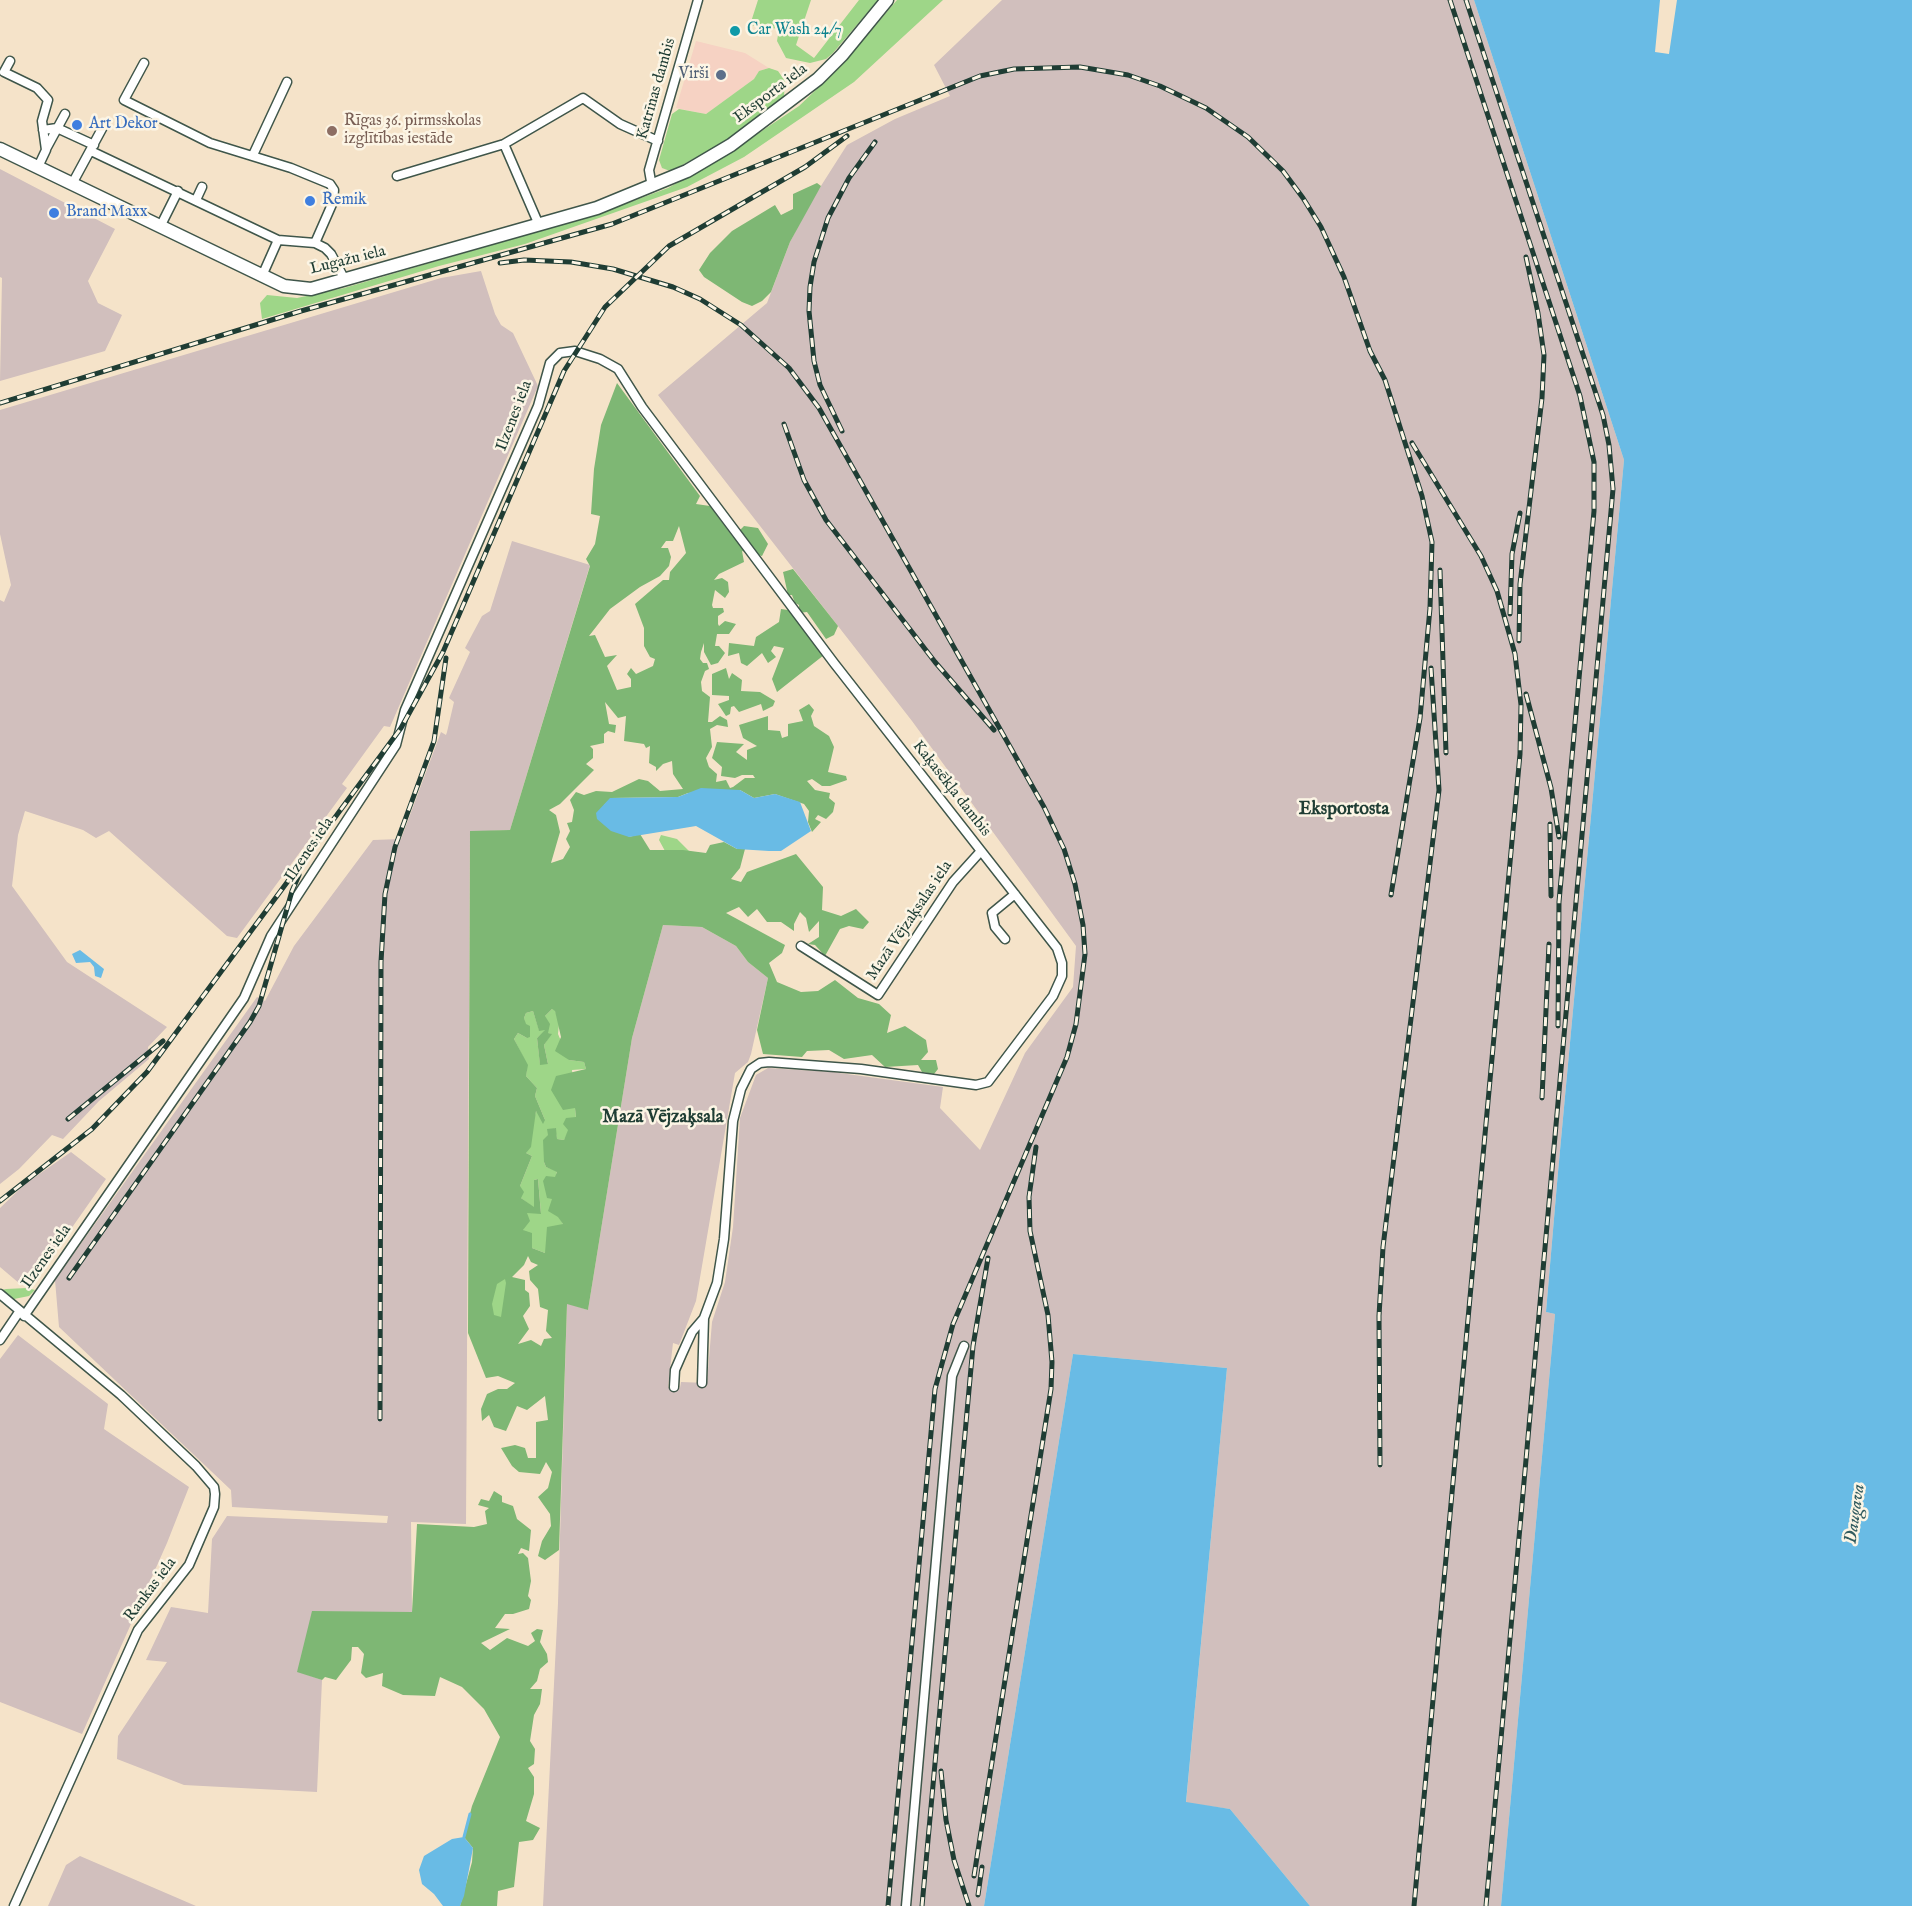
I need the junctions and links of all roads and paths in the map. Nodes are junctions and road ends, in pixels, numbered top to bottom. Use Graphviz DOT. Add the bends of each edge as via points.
graph roads {
  1 [pos="698,0"];
  2 [pos="887,0"];
  3 [pos="10,61"];
  4 [pos="144,63"];
  5 [pos="287,82"];
  6 [pos="65,114"];
  7 [pos="104,125"];
  8 [pos="57,128"];
  9 [pos="43,130"];
  10 [pos="658,141"];
  11 [pos="504,144"];
  12 [pos="93,148"];
  13 [pos="0,149"];
  14 [pos="46,150"];
  15 [pos="253,155"];
  16 [pos="38,167"];
  17 [pos="397,176"];
  18 [pos="72,184"];
  19 [pos="652,187"];
  20 [pos="202,188"];
  21 [pos="178,191"];
  22 [pos="196,200"];
  23 [pos="538,225"];
  24 [pos="160,228"];
  25 [pos="278,240"];
  26 [pos="315,243"];
  27 [pos="262,276"];
  28 [pos="345,280"];
  29 [pos="550,363"];
  30 [pos="981,851"];
  31 [pos="1015,894"];
  32 [pos="1005,939"];
  33 [pos="801,946"];
  34 [pos="0,1294"];
  35 [pos="22,1314"];
  36 [pos="704,1318"];
  37 [pos="0,1340"];
  38 [pos="964,1346"];
  39 [pos="702,1383"];
  40 [pos="674,1388"];
  41 [pos="14,1906"];
  42 [pos="906,1906"];
  1 -- 10 [label="street, Katrīnas dambis"];
  2 -- 19 [label="street, Eksporta iela" via="842,56 794,99 716,154"];
  3 -- 9 [label="street" via="4,72 37,88 48,100"];
  4 -- 15 [label="street" via="124,100 210,143"];
  5 -- 15 [label="street"];
  6 -- 8 [label="street"];
  7 -- 12 [label="street"];
  8 -- 9 [label="street"];
  8 -- 12 [label="street"];
  8 -- 14 [label="street"];
  9 -- 14 [label="street"];
  10 -- 11 [label="street" via="620,124 583,98"];
  10 -- 19 [label="street, Katrīnas dambis" via="649,170"];
  11 -- 17 [label="street"];
  11 -- 23 [label="street"];
  12 -- 18 [label="street"];
  12 -- 21 [label="street"];
  13 -- 16 [label="street, Lugažu iela"];
  14 -- 16 [label="street"];
  15 -- 26 [label="street" via="330,184 333,202"];
  16 -- 18 [label="street, Lugažu iela"];
  18 -- 24 [label="street, Lugažu iela"];
  19 -- 23 [label="street, Lugažu iela"];
  20 -- 22 [label="street"];
  21 -- 22 [label="street"];
  21 -- 24 [label="street"];
  22 -- 25 [label="street"];
  23 -- 28 [label="street, Lugažu iela"];
  24 -- 27 [label="street, Lugažu iela"];
  25 -- 26 [label="street"];
  25 -- 27 [label="street"];
  26 -- 28 [label="street" via="332,254"];
  27 -- 28 [label="street, Lugažu iela" via="293,289 311,289"];
  29 -- 30 [label="street, Kaķasēkļa dambis" via="560,353 575,351 618,369 780,592"];
  29 -- 35 [label="street, Ilzenes iela" via="538,406 405,710 396,745 271,936 244,998"];
  30 -- 31 [label="street, Kaķasēkļa dambis"];
  30 -- 33 [label="street, Mazā Vējzaķsalas iela" via="953,882 878,995"];
  31 -- 32 [label="street" via="992,913 995,927"];
  31 -- 36 [label="street, Kaķasēkļa dambis" via="1056,948 1062,976 1053,996 988,1082 976,1085 861,1069 770,1062 751,1069 741,1089 734,1121 724,1239 717,1283"];
  34 -- 35 [label="street, Rankas iela"];
  35 -- 37 [label="street, Ilzenes iela"];
  35 -- 41 [label="street, Rankas iela" via="121,1395 196,1466 214,1487 215,1494 214,1507 189,1565 138,1630"];
  36 -- 39 [label="street"];
  36 -- 40 [label="street" via="681,1354"];
  38 -- 42 [label="street" via="952,1376"];
}
